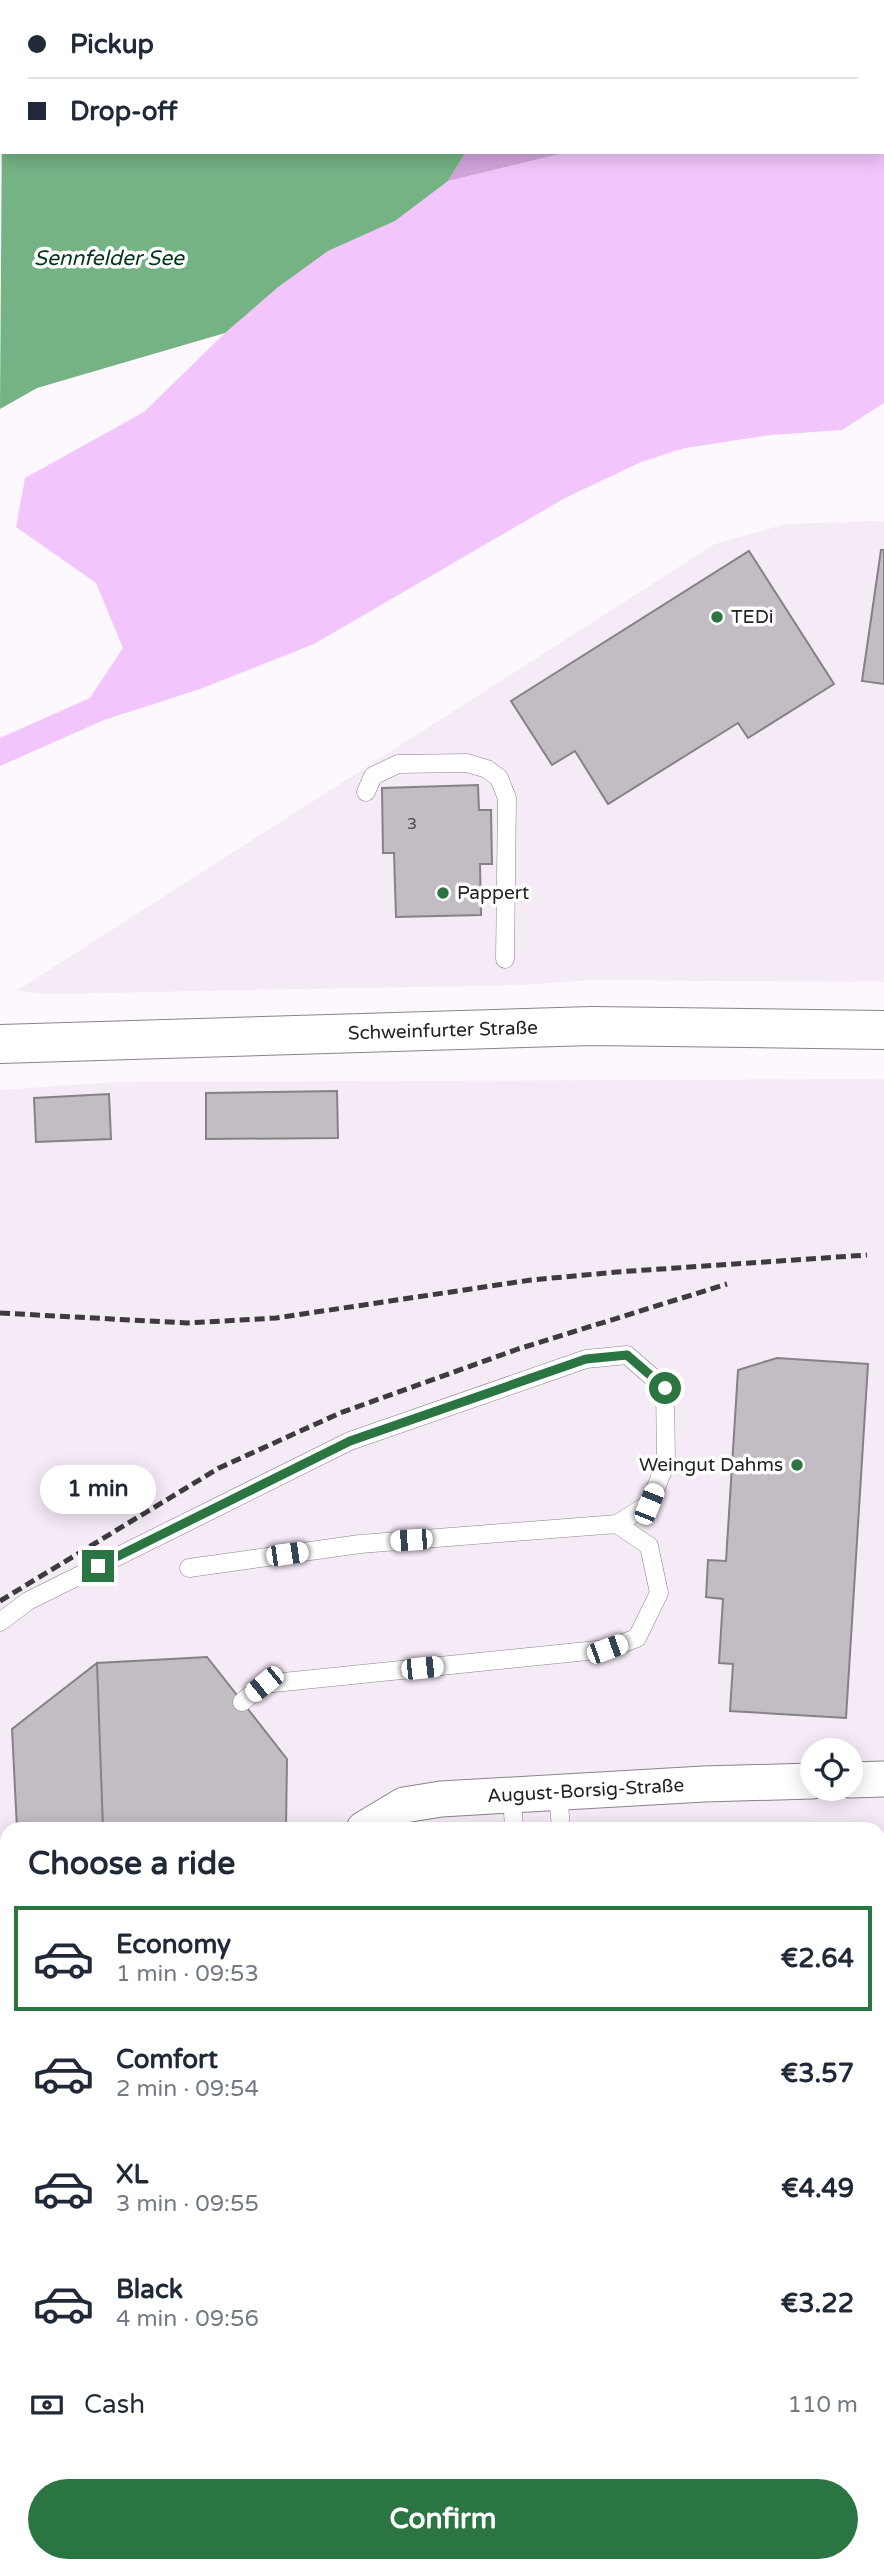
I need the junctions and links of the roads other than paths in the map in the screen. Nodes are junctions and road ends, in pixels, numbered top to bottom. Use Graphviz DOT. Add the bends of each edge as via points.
graph roads {
  1 [pos="366,792"];
  2 [pos="505,959"];
  3 [pos="884,1030"];
  4 [pos="0,1044"];
  5 [pos="617,1524"];
  6 [pos="189,1567"];
  7 [pos="0,1622"];
  8 [pos="242,1702"];
  9 [pos="884,1779"];
  10 [pos="863,1780"];
  11 [pos="800,1782"];
  12 [pos="558,1792"];
  13 [pos="513,1812"];
  14 [pos="374,1822"];
  15 [pos="560,1822"];
  1 -- 2 [label="lane" via="373,776 398,764 467,763 499,778 507,797"];
  3 -- 4 [label="main road, Schweinfurter Straße" via="592,1026"];
  5 -- 6 [label="lane" via="360,1544"];
  5 -- 7 [label="lane" via="649,1504 666,1463 665,1388 627,1355 586,1359 350,1441 28,1601"];
  5 -- 8 [label="lane" via="649,1546 659,1593 637,1638 607,1649 264,1684"];
  9 -- 10 [label="street"];
  11 -- 12 [label="street, August-Borsig-Straße"];
  12 -- 13 [label="street, August-Borsig-Straße"];
  12 -- 15 [label="lane"];
  13 -- 14 [label="street, August-Borsig-Straße" via="441,1799 404,1805"];
}
